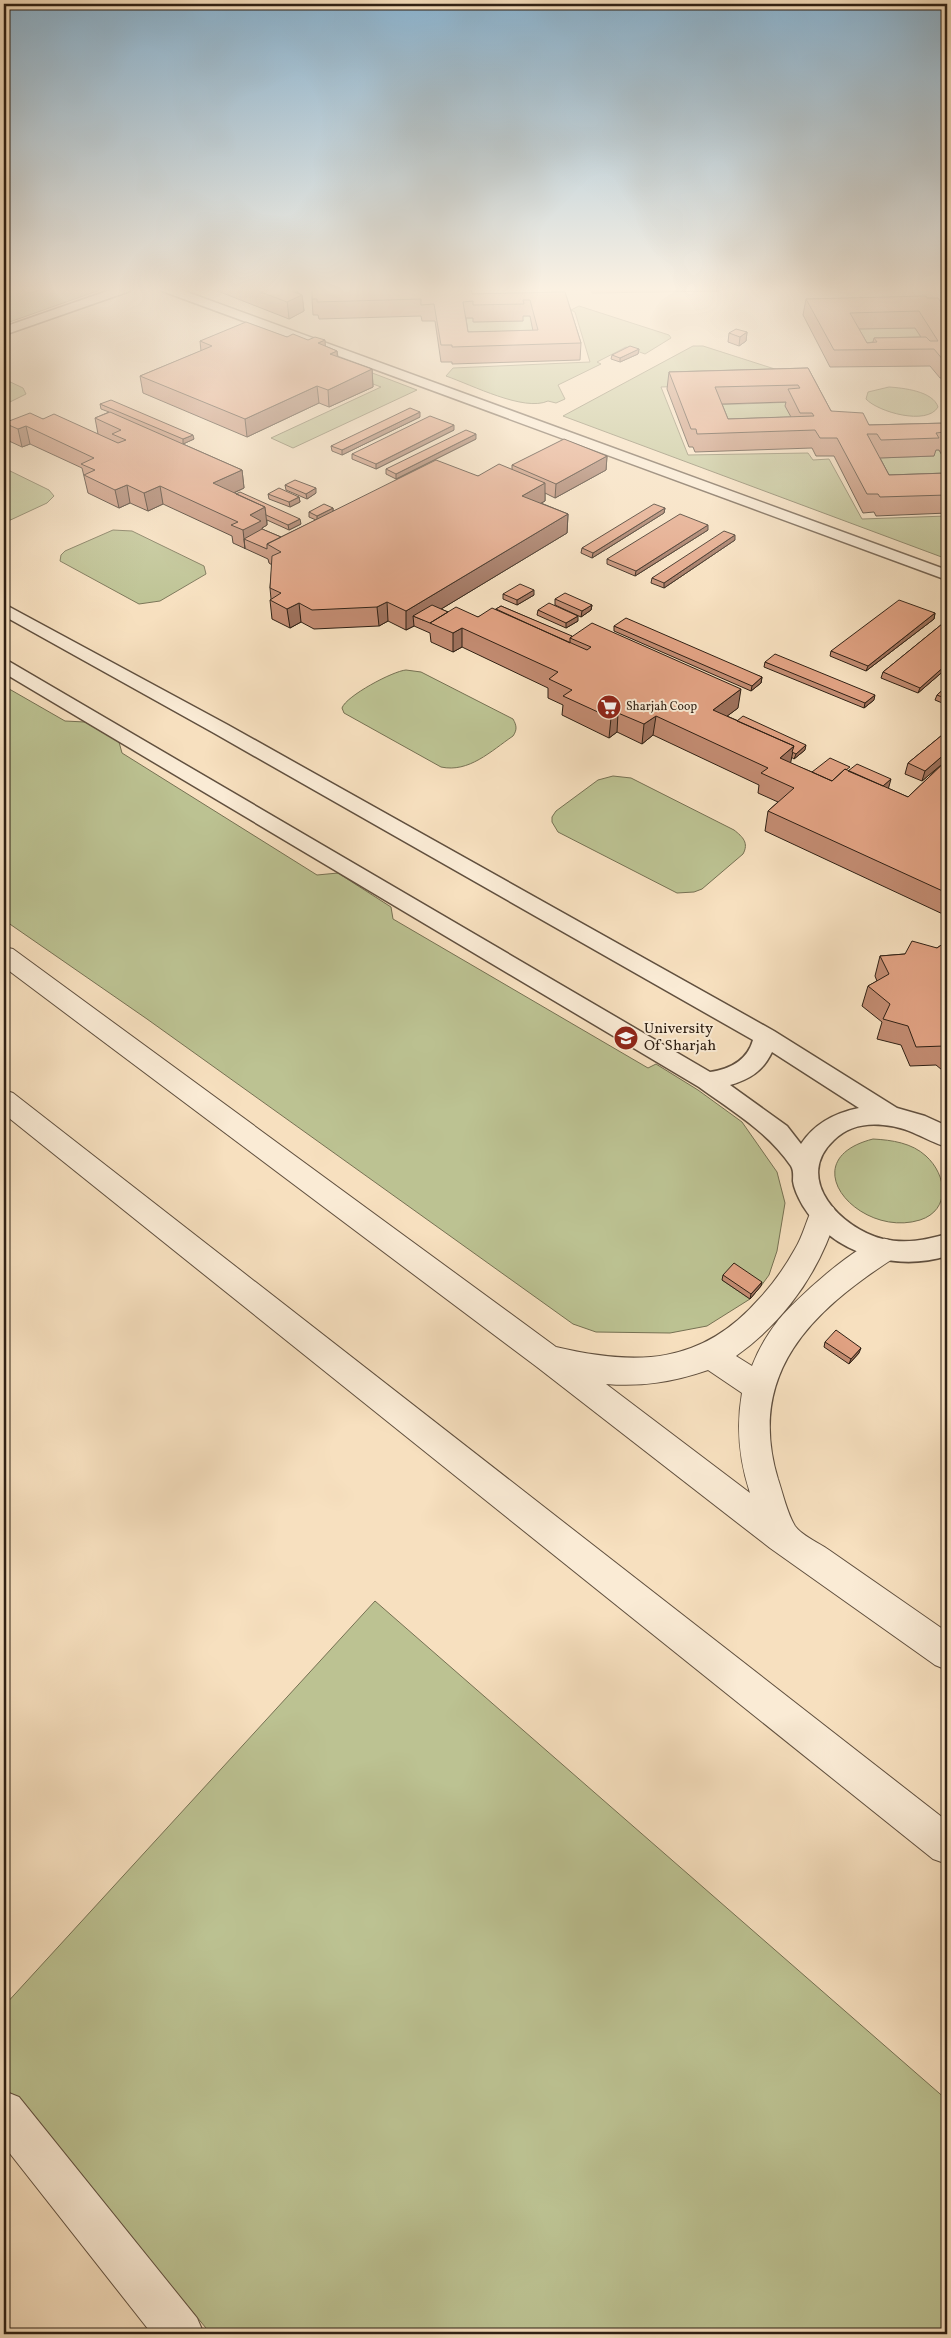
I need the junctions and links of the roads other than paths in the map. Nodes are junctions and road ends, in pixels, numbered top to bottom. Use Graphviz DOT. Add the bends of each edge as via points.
graph roads {
  1 [pos="463,397"];
  2 [pos="947,575"];
  3 [pos="4,609"];
  4 [pos="4,666"];
  5 [pos="4,955"];
  6 [pos="766,1037"];
  7 [pos="707,1082"];
  8 [pos="4,1100"];
  9 [pos="891,1116"];
  10 [pos="947,1138"];
  11 [pos="805,1166"];
  12 [pos="823,1215"];
  13 [pos="936,1248"];
  14 [pos="884,1250"];
  15 [pos="947,1265"];
  16 [pos="791,1283"];
  17 [pos="816,1300"];
  18 [pos="712,1356"];
  19 [pos="548,1358"];
  20 [pos="757,1386"];
  21 [pos="782,1537"];
  22 [pos="947,1653"];
  23 [pos="947,1845"];
  24 [pos="4,2112"];
  25 [pos="181,2334"];
  1 -- 2 [label="street"];
  3 -- 6 [label="street" via="230,733"];
  4 -- 7 [label="street"];
  5 -- 19 [label="street"];
  6 -- 7 [label="street" via="764,1049 748,1068 722,1080"];
  6 -- 9 [label="street"];
  7 -- 11 [label="street" via="762,1120"];
  8 -- 23 [label="street"];
  9 -- 10 [label="street" via="916,1122"];
  9 -- 11 [label="street" via="866,1116 843,1122 824,1132 812,1147"];
  11 -- 12 [label="street" via="808,1191"];
  12 -- 14 [label="street" via="840,1230"];
  12 -- 16 [label="street" via="806,1261"];
  13 -- 14 [label="street"];
  13 -- 15 [label="street"];
  14 -- 17 [label="street" via="837,1281"];
  16 -- 17 [label="street"];
  16 -- 18 [label="street" via="741,1337"];
  17 -- 20 [label="street" via="780,1342"];
  18 -- 19 [label="street" via="676,1368 642,1372 608,1371"];
  18 -- 20 [label="street"];
  19 -- 21 [label="street"];
  20 -- 21 [label="street" via="753,1420 755,1450"];
  21 -- 22 [label="street"];
  24 -- 25 [label="street"];
}
